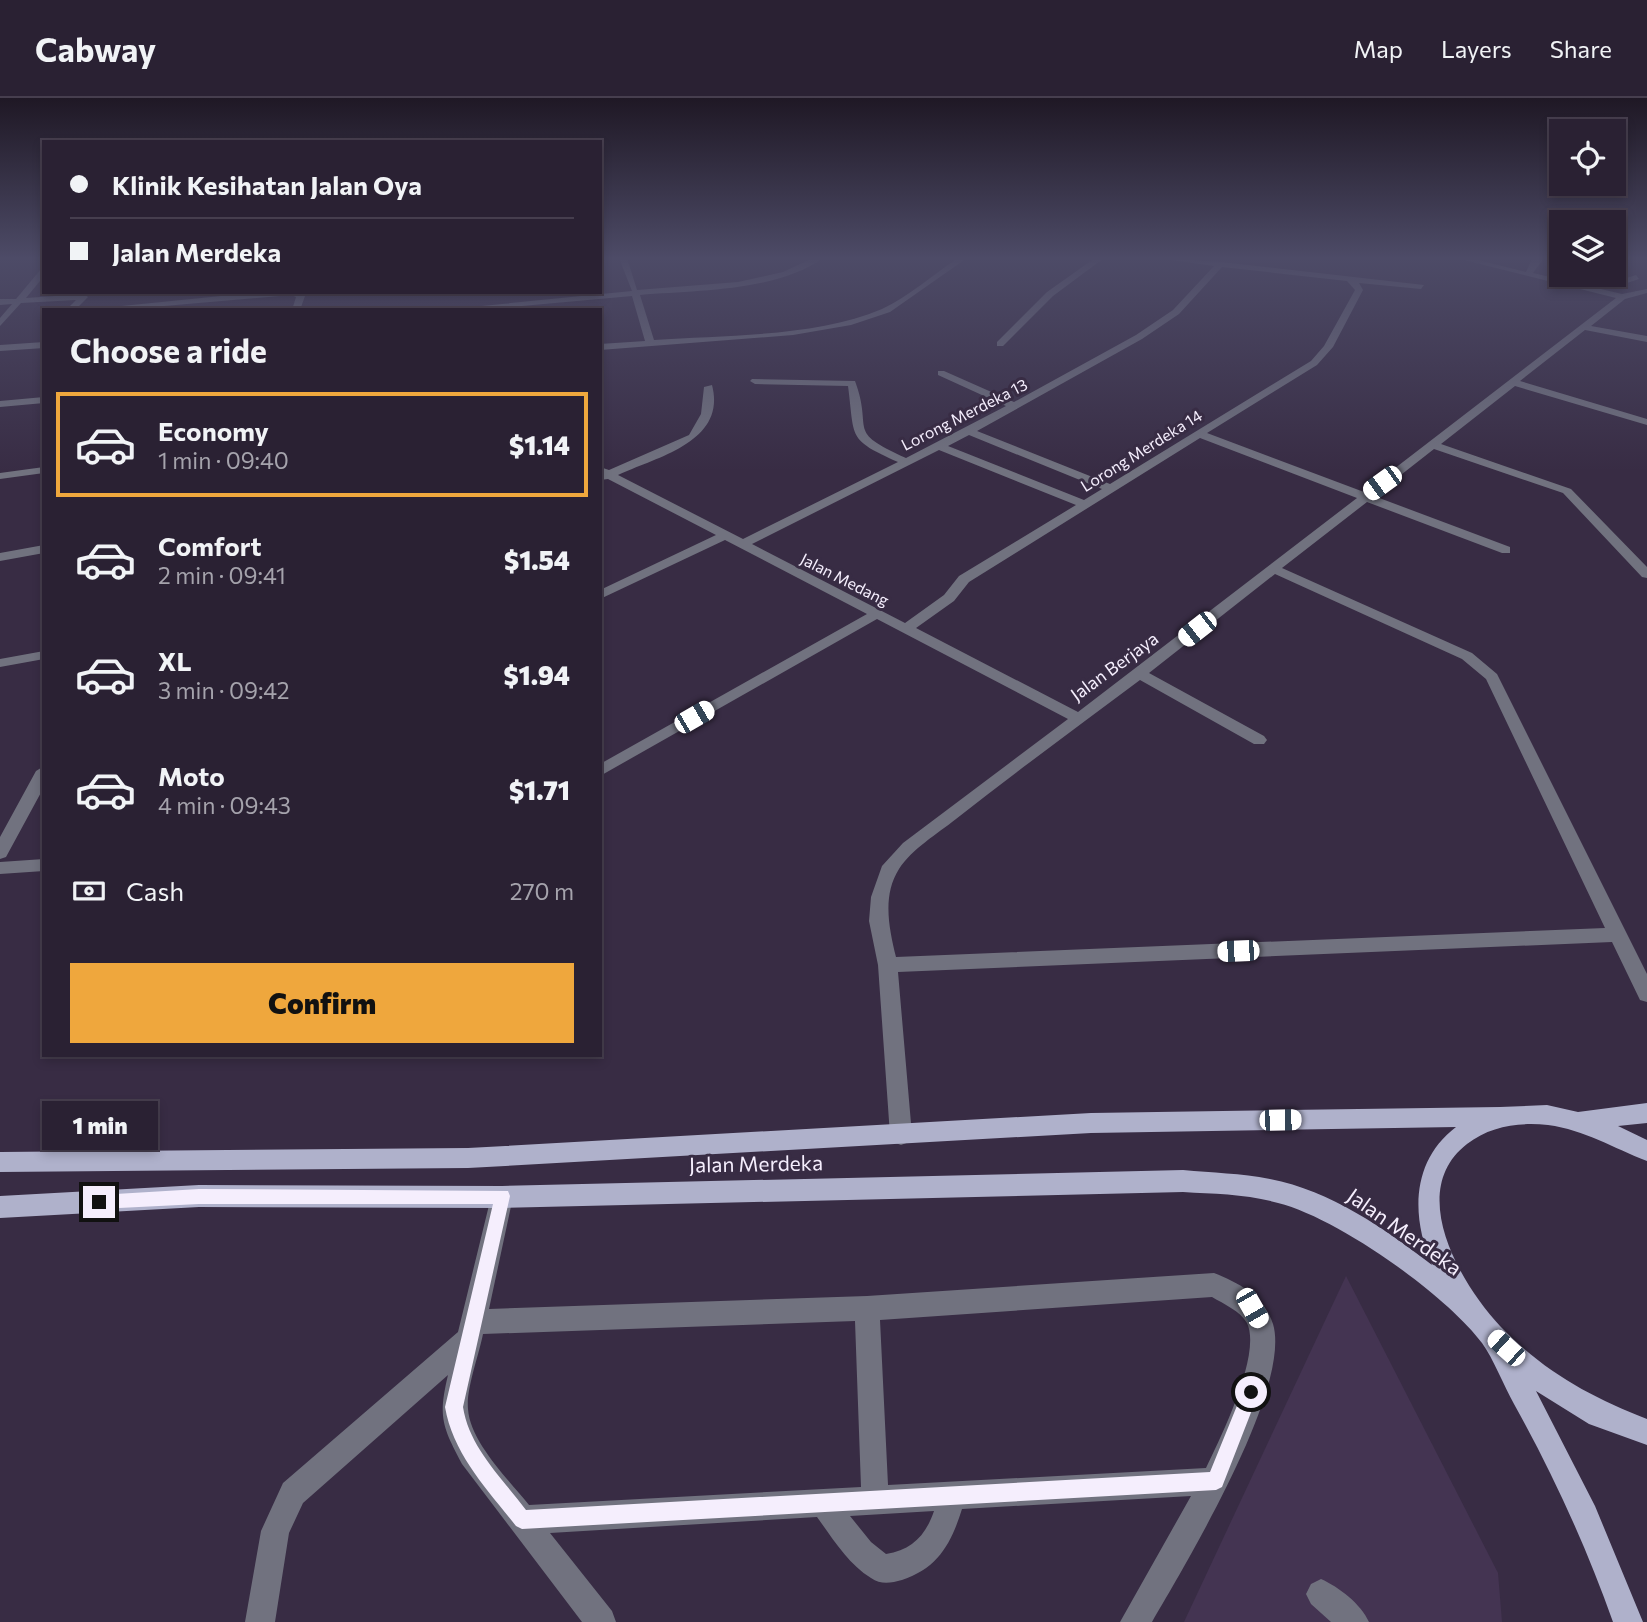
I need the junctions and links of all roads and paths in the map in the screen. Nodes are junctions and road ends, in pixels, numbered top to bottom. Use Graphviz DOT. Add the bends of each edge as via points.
graph roads {
  1 [pos="646,329"];
  2 [pos="808,329"];
  3 [pos="1015,329"];
  4 [pos="1151,329"];
  5 [pos="1337,329"];
  6 [pos="1580,329"];
  7 [pos="1594,329"];
  8 [pos="1647,339"];
  9 [pos="650,342"];
  10 [pos="1000,344"];
  11 [pos="42,345"];
  12 [pos="0,348"];
  13 [pos="602,348"];
  14 [pos="941,373"];
  15 [pos="755,381"];
  16 [pos="1513,382"];
  17 [pos="709,387"];
  18 [pos="42,400"];
  19 [pos="0,404"];
  20 [pos="1014,407"];
  21 [pos="1647,422"];
  22 [pos="970,431"];
  23 [pos="1197,433"];
  24 [pos="1434,445"];
  25 [pos="939,446"];
  26 [pos="906,462"];
  27 [pos="42,470"];
  28 [pos="604,474"];
  29 [pos="0,477"];
  30 [pos="1111,488"];
  31 [pos="1365,495"];
  32 [pos="1085,504"];
  33 [pos="723,536"];
  34 [pos="741,545"];
  35 [pos="42,549"];
  36 [pos="1506,551"];
  37 [pos="0,556"];
  38 [pos="1273,569"];
  39 [pos="1647,574"];
  40 [pos="602,594"];
  41 [pos="875,615"];
  42 [pos="906,629"];
  43 [pos="42,655"];
  44 [pos="0,663"];
  45 [pos="1139,674"];
  46 [pos="1076,717"];
  47 [pos="1259,740"];
  48 [pos="602,770"];
  49 [pos="42,775"];
  50 [pos="0,853"];
  51 [pos="42,865"];
  52 [pos="0,868"];
  53 [pos="1616,935"];
  54 [pos="888,965"];
  55 [pos="1647,994"];
  56 [pos="1647,1112"];
  57 [pos="1497,1116"];
  58 [pos="1579,1121"];
  59 [pos="901,1135"];
  60 [pos="1647,1151"];
  61 [pos="0,1162"];
  62 [pos="502,1196"];
  63 [pos="0,1207"];
  64 [pos="867,1308"];
  65 [pos="1482,1325"];
  66 [pos="471,1331"];
  67 [pos="1647,1432"];
  68 [pos="1216,1481"];
  69 [pos="952,1495"];
  70 [pos="875,1500"];
  71 [pos="823,1503"];
  72 [pos="522,1520"];
  73 [pos="1321,1594"];
  74 [pos="262,1620"];
  75 [pos="601,1622"];
  76 [pos="1135,1622"];
  77 [pos="1354,1622"];
  78 [pos="1628,1622"];
  1 -- 9 [label="street"];
  2 -- 9 [label="street"];
  3 -- 10 [label="street"];
  4 -- 20 [label="street, Lorong Merdeka 13"];
  5 -- 23 [label="street, Lorong Merdeka 14" via="1322,355"];
  6 -- 16 [label="street, Jalan Berjaya"];
  7 -- 8 [label="street"];
  9 -- 13 [label="street"];
  11 -- 12 [label="street"];
  14 -- 20 [label="street"];
  15 -- 26 [label="street" via="852,383 860,436"];
  16 -- 21 [label="street"];
  16 -- 24 [label="street, Jalan Berjaya"];
  17 -- 28 [label="street" via="708,415 693,437"];
  18 -- 19 [label="street"];
  20 -- 22 [label="street, Lorong Merdeka 13"];
  22 -- 25 [label="street, Lorong Merdeka 13"];
  22 -- 30 [label="street"];
  23 -- 30 [label="street, Lorong Merdeka 14"];
  23 -- 31 [label="street"];
  24 -- 31 [label="street, Jalan Berjaya"];
  24 -- 39 [label="street" via="1567,491"];
  25 -- 26 [label="street, Lorong Merdeka 13"];
  25 -- 32 [label="street"];
  26 -- 34 [label="street, Lorong Merdeka 13"];
  27 -- 29 [label="street"];
  28 -- 33 [label="street, Jalan Medang"];
  30 -- 32 [label="street, Lorong Merdeka 14"];
  31 -- 36 [label="street"];
  31 -- 38 [label="street, Jalan Berjaya"];
  32 -- 42 [label="street, Lorong Merdeka 14" via="964,579 949,598"];
  33 -- 34 [label="street, Jalan Medang"];
  33 -- 40 [label="street"];
  34 -- 41 [label="street, Jalan Medang"];
  35 -- 37 [label="street"];
  38 -- 45 [label="street, Jalan Berjaya"];
  38 -- 53 [label="street" via="1452,649 1485,669"];
  41 -- 42 [label="street, Jalan Medang"];
  41 -- 48 [label="street"];
  42 -- 46 [label="street, Jalan Medang"];
  43 -- 44 [label="street"];
  45 -- 46 [label="street, Jalan Berjaya"];
  45 -- 47 [label="street"];
  46 -- 54 [label="street, Jalan Berjaya" via="909,847 891,866 880,897 878,921"];
  49 -- 50 [label="street"];
  51 -- 52 [label="street"];
  53 -- 54 [label="street"];
  53 -- 55 [label="street"];
  54 -- 59 [label="street, Jalan Berjaya"];
  56 -- 58 [label="main road"];
  57 -- 58 [label="main road, Jalan Merdeka" via="1535,1114"];
  57 -- 59 [label="main road, Jalan Merdeka" via="1091,1123"];
  57 -- 65 [label="main road" via="1465,1129 1442,1153 1430,1185 1431,1224 1446,1269"];
  58 -- 60 [label="main road"];
  59 -- 61 [label="main road, Jalan Merdeka" via="468,1157"];
  62 -- 63 [label="main road, Jalan Merdeka" via="199,1196"];
  62 -- 65 [label="main road, Jalan Merdeka" via="1183,1181 1278,1191 1312,1202 1356,1226"];
  62 -- 66 [label="street"];
  64 -- 66 [label="street"];
  64 -- 68 [label="street" via="1214,1285 1252,1308 1263,1338 1260,1370"];
  64 -- 70 [label="street"];
  65 -- 67 [label="main road" via="1538,1377 1594,1412"];
  65 -- 78 [label="main road, Jalan Merdeka" via="1560,1460 1608,1564"];
  66 -- 72 [label="street" via="454,1407 458,1429 471,1454"];
  66 -- 74 [label="street" via="293,1493 275,1531"];
  68 -- 69 [label="street"];
  68 -- 76 [label="street"];
  69 -- 70 [label="street"];
  69 -- 71 [label="street" via="934,1546 904,1568 882,1569 861,1552"];
  70 -- 71 [label="street"];
  71 -- 72 [label="street"];
  72 -- 75 [label="street"];
  73 -- 77 [label="street"];
}
